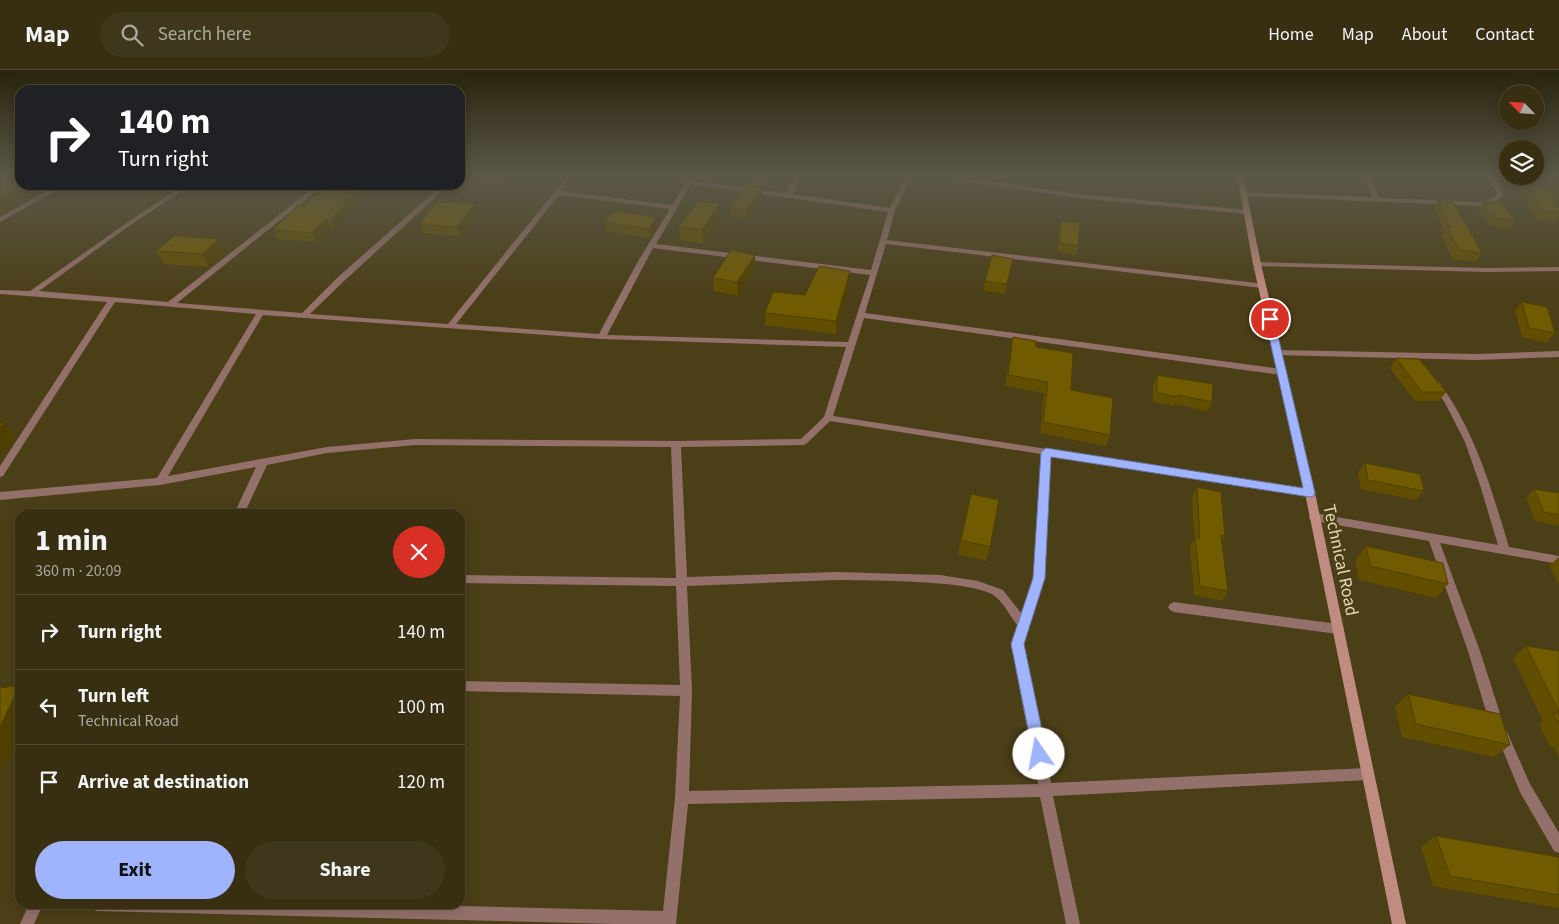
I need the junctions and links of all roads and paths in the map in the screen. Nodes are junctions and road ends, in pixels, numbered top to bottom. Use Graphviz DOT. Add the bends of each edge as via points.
graph roads {
  1 [pos="142,215"];
  2 [pos="283,215"];
  3 [pos="413,215"];
  4 [pos="541,215"];
  5 [pos="670,215"];
  6 [pos="891,215"];
  7 [pos="1248,215"];
  8 [pos="883,242"];
  9 [pos="652,246"];
  10 [pos="1257,264"];
  11 [pos="1559,269"];
  12 [pos="874,273"];
  13 [pos="1262,286"];
  14 [pos="0,292"];
  15 [pos="32,293"];
  16 [pos="113,299"];
  17 [pos="169,305"];
  18 [pos="261,312"];
  19 [pos="860,315"];
  20 [pos="304,316"];
  21 [pos="450,326"];
  22 [pos="602,337"];
  23 [pos="849,345"];
  24 [pos="1278,352"];
  25 [pos="1559,354"];
  26 [pos="1414,356"];
  27 [pos="1281,372"];
  28 [pos="828,418"];
  29 [pos="676,444"];
  30 [pos="1046,452"];
  31 [pos="263,462"];
  32 [pos="0,474"];
  33 [pos="160,480"];
  34 [pos="1310,493"];
  35 [pos="0,496"];
  36 [pos="241,509"];
  37 [pos="1314,517"];
  38 [pos="1433,538"];
  39 [pos="1505,550"];
  40 [pos="1559,560"];
  41 [pos="465,579"];
  42 [pos="680,582"];
  43 [pos="1174,607"];
  44 [pos="1023,624"];
  45 [pos="1338,628"];
  46 [pos="465,686"];
  47 [pos="686,691"];
  48 [pos="1367,774"];
  49 [pos="1047,790"];
  50 [pos="682,798"];
  51 [pos="1559,846"];
  52 [pos="34,909"];
  53 [pos="265,909"];
  54 [pos="669,921"];
  55 [pos="27,924"];
  56 [pos="1073,924"];
  57 [pos="1399,924"];
  1 -- 15 [label="street"];
  2 -- 17 [label="street"];
  3 -- 20 [label="street"];
  4 -- 21 [label="street"];
  5 -- 9 [label="street"];
  6 -- 8 [label="street"];
  7 -- 10 [label="street, Technical Road"];
  8 -- 12 [label="street"];
  8 -- 13 [label="street"];
  9 -- 12 [label="street"];
  9 -- 22 [label="street"];
  10 -- 11 [label="street"];
  10 -- 13 [label="street, Technical Road"];
  12 -- 19 [label="street"];
  13 -- 24 [label="street, Technical Road"];
  14 -- 15 [label="street"];
  15 -- 16 [label="street"];
  16 -- 17 [label="street"];
  16 -- 32 [label="street"];
  17 -- 18 [label="street"];
  18 -- 20 [label="street"];
  18 -- 33 [label="street"];
  19 -- 23 [label="street"];
  19 -- 27 [label="street"];
  20 -- 21 [label="street"];
  21 -- 22 [label="street"];
  22 -- 23 [label="street"];
  23 -- 28 [label="street"];
  24 -- 26 [label="street"];
  24 -- 27 [label="street, Technical Road"];
  25 -- 26 [label="street"];
  26 -- 39 [label="street" via="1452,403 1467,432"];
  27 -- 34 [label="street, Technical Road"];
  28 -- 29 [label="street" via="804,442"];
  28 -- 30 [label="street"];
  29 -- 31 [label="street" via="415,442 327,450"];
  29 -- 42 [label="street"];
  30 -- 34 [label="street"];
  30 -- 44 [label="street" via="1039,578"];
  31 -- 33 [label="street"];
  31 -- 36 [label="street"];
  33 -- 35 [label="street"];
  34 -- 37 [label="street, Technical Road"];
  37 -- 38 [label="street"];
  37 -- 45 [label="street, Technical Road"];
  38 -- 39 [label="street"];
  38 -- 51 [label="street" via="1491,708 1525,788"];
  39 -- 40 [label="street"];
  41 -- 42 [label="street"];
  42 -- 44 [label="street" via="834,576 940,579 978,585 999,593"];
  42 -- 47 [label="street"];
  43 -- 45 [label="street"];
  44 -- 49 [label="street" via="1018,651"];
  45 -- 48 [label="street, Technical Road"];
  46 -- 47 [label="street"];
  47 -- 50 [label="street"];
  48 -- 49 [label="street"];
  48 -- 57 [label="street, Technical Road"];
  49 -- 50 [label="street"];
  49 -- 56 [label="street"];
  50 -- 54 [label="street"];
  52 -- 55 [label="street"];
  53 -- 54 [label="street"];
}
